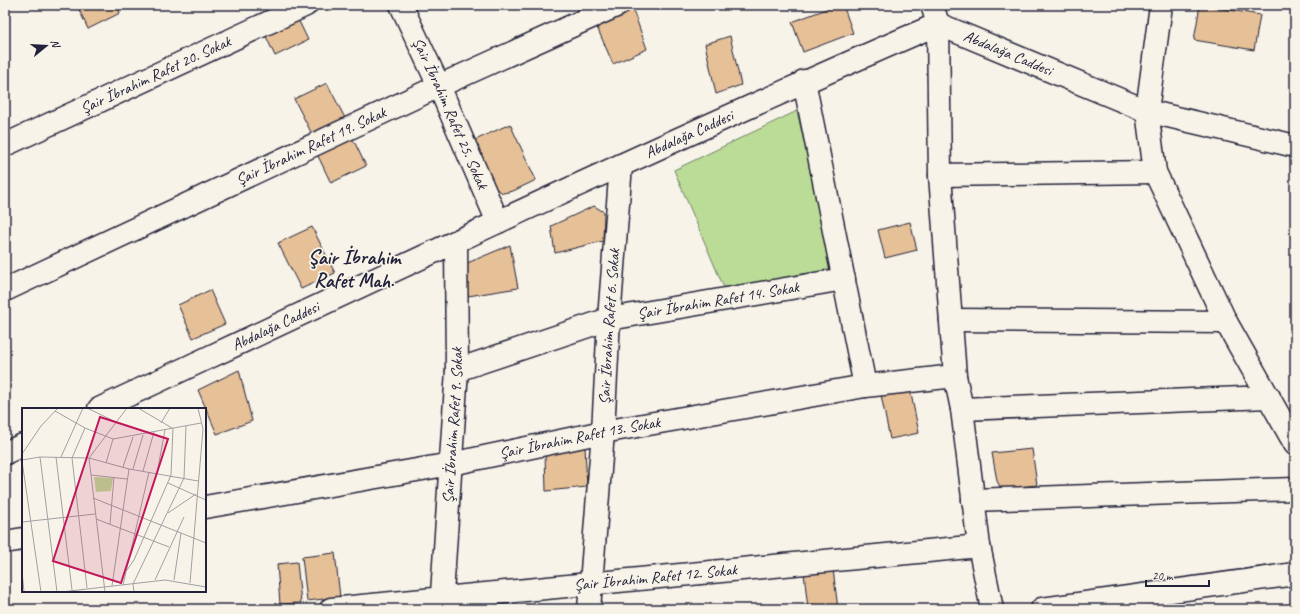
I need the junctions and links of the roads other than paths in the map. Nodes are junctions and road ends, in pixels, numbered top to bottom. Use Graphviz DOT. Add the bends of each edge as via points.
graph roads {
  1 [pos="306,5"];
  2 [pos="401,5"];
  3 [pos="618,5"];
  4 [pos="1161,5"];
  5 [pos="935,14"];
  6 [pos="804,82"];
  7 [pos="439,86"];
  8 [pos="1147,111"];
  9 [pos="5,145"];
  10 [pos="1295,146"];
  11 [pos="621,165"];
  12 [pos="1155,172"];
  13 [pos="940,176"];
  14 [pos="498,222"];
  15 [pos="456,242"];
  16 [pos="844,279"];
  17 [pos="5,290"];
  18 [pos="609,319"];
  19 [pos="951,320"];
  20 [pos="1226,322"];
  21 [pos="457,370"];
  22 [pos="955,376"];
  23 [pos="865,386"];
  24 [pos="1269,397"];
  25 [pos="101,408"];
  26 [pos="962,409"];
  27 [pos="603,432"];
  28 [pos="1295,444"];
  29 [pos="22,445"];
  30 [pos="5,453"];
  31 [pos="451,464"];
  32 [pos="1295,489"];
  33 [pos="973,500"];
  34 [pos="206,507"];
  35 [pos="22,539"];
  36 [pos="5,542"];
  37 [pos="979,546"];
  38 [pos="1295,574"];
  39 [pos="592,584"];
  40 [pos="441,603"];
  41 [pos="331,609"];
  42 [pos="590,609"];
  43 [pos="992,609"];
  44 [pos="1042,609"];
  1 -- 9 [label="street, Şair İbrahim Rafet 20. Sokak"];
  2 -- 7 [label="street, Şair İbrahim Rafet 25. Sokak"];
  3 -- 7 [label="street, Şair İbrahim Rafet 19. Sokak"];
  4 -- 8 [label="street"];
  5 -- 6 [label="street, Abdalağa Caddesi"];
  5 -- 8 [label="street, Abdalağa Caddesi"];
  5 -- 13 [label="street"];
  6 -- 11 [label="street, Abdalağa Caddesi"];
  6 -- 16 [label="street"];
  7 -- 14 [label="street, Şair İbrahim Rafet 25. Sokak"];
  7 -- 17 [label="street, Şair İbrahim Rafet 19. Sokak"];
  8 -- 10 [label="street, Abdalağa Caddesi"];
  8 -- 12 [label="street"];
  11 -- 14 [label="street, Abdalağa Caddesi"];
  11 -- 18 [label="street, Şair İbrahim Rafet 6. Sokak"];
  12 -- 13 [label="street"];
  12 -- 20 [label="street"];
  13 -- 19 [label="street"];
  14 -- 15 [label="street, Abdalağa Caddesi"];
  15 -- 21 [label="street, Şair İbrahim Rafet 9. Sokak"];
  15 -- 25 [label="street, Abdalağa Caddesi"];
  16 -- 18 [label="street, Şair İbrahim Rafet 14. Sokak"];
  16 -- 23 [label="street"];
  18 -- 21 [label="street, Şair İbrahim Rafet 14. Sokak"];
  18 -- 27 [label="street, Şair İbrahim Rafet 6. Sokak"];
  19 -- 20 [label="street"];
  19 -- 22 [label="street"];
  20 -- 24 [label="street"];
  21 -- 31 [label="street, Şair İbrahim Rafet 9. Sokak"];
  22 -- 23 [label="street, Şair İbrahim Rafet 13. Sokak"];
  22 -- 26 [label="street"];
  23 -- 27 [label="street, Şair İbrahim Rafet 13. Sokak"];
  24 -- 26 [label="street"];
  24 -- 28 [label="street"];
  26 -- 33 [label="street"];
  27 -- 31 [label="street, Şair İbrahim Rafet 13. Sokak"];
  27 -- 39 [label="street, Şair İbrahim Rafet 6. Sokak"];
  29 -- 30 [label="street"];
  31 -- 34 [label="street, Şair İbrahim Rafet 13. Sokak"];
  31 -- 40 [label="street, Şair İbrahim Rafet 9. Sokak"];
  32 -- 33 [label="street"];
  33 -- 37 [label="street"];
  35 -- 36 [label="street"];
  37 -- 39 [label="street, Şair İbrahim Rafet 12. Sokak"];
  37 -- 43 [label="street"];
  38 -- 44 [label="street"];
  39 -- 40 [label="street, Şair İbrahim Rafet 12. Sokak"];
  39 -- 42 [label="street, Şair İbrahim Rafet 6. Sokak"];
  40 -- 41 [label="street, Şair İbrahim Rafet 12. Sokak"];
}
